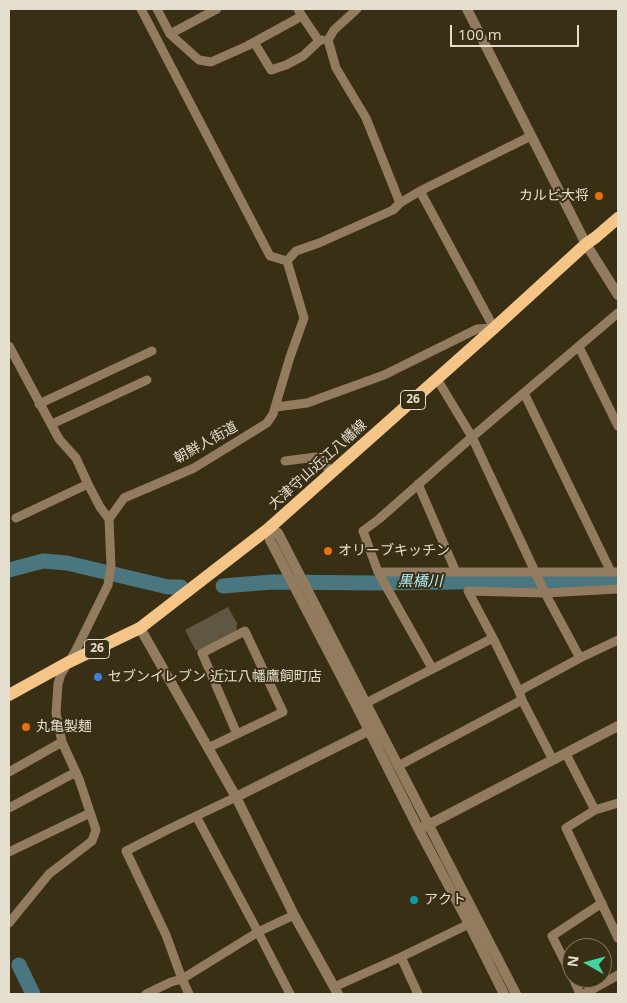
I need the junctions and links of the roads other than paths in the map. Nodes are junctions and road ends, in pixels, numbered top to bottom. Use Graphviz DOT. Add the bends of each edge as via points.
graph roads {
  1 [pos="141,9"];
  2 [pos="157,9"];
  3 [pos="217,9"];
  4 [pos="357,9"];
  5 [pos="467,9"];
  6 [pos="300,12"];
  7 [pos="170,34"];
  8 [pos="323,40"];
  9 [pos="254,42"];
  10 [pos="531,136"];
  11 [pos="420,190"];
  12 [pos="400,203"];
  13 [pos="618,218"];
  14 [pos="586,244"];
  15 [pos="287,261"];
  16 [pos="618,295"];
  17 [pos="618,313"];
  18 [pos="494,328"];
  19 [pos="9,346"];
  20 [pos="578,347"];
  21 [pos="152,351"];
  22 [pos="436,379"];
  23 [pos="146,380"];
  24 [pos="524,393"];
  25 [pos="39,404"];
  26 [pos="276,407"];
  27 [pos="52,424"];
  28 [pos="618,426"];
  29 [pos="472,437"];
  30 [pos="285,461"];
  31 [pos="332,472"];
  32 [pos="88,484"];
  33 [pos="418,484"];
  34 [pos="16,518"];
  35 [pos="109,519"];
  36 [pos="268,529"];
  37 [pos="378,572"];
  38 [pos="456,572"];
  39 [pos="536,572"];
  40 [pos="614,572"];
  41 [pos="618,590"];
  42 [pos="545,593"];
  43 [pos="304,595"];
  44 [pos="140,628"];
  45 [pos="492,638"];
  46 [pos="618,640"];
  47 [pos="580,658"];
  48 [pos="67,663"];
  49 [pos="432,668"];
  50 [pos="518,691"];
  51 [pos="9,695"];
  52 [pos="522,700"];
  53 [pos="366,704"];
  54 [pos="618,726"];
  55 [pos="373,729"];
  56 [pos="237,734"];
  57 [pos="62,742"];
  58 [pos="208,748"];
  59 [pos="566,754"];
  60 [pos="553,760"];
  61 [pos="398,766"];
  62 [pos="9,772"];
  63 [pos="76,772"];
  64 [pos="236,798"];
  65 [pos="617,806"];
  66 [pos="9,808"];
  67 [pos="595,810"];
  68 [pos="90,813"];
  69 [pos="196,816"];
  70 [pos="428,825"];
  71 [pos="419,830"];
  72 [pos="9,852"];
  73 [pos="602,903"];
  74 [pos="294,915"];
  75 [pos="9,923"];
  76 [pos="469,924"];
  77 [pos="258,932"];
  78 [pos="618,938"];
  79 [pos="562,956"];
  80 [pos="401,957"];
  81 [pos="618,975"];
  82 [pos="182,979"];
  83 [pos="336,990"];
  84 [pos="146,994"];
  85 [pos="189,994"];
  86 [pos="290,994"];
  87 [pos="418,994"];
  88 [pos="504,994"];
  89 [pos="516,994"];
  90 [pos="584,994"];
  1 -- 15 [label="street" via="270,256"];
  2 -- 7 [label="street"];
  3 -- 7 [label="street"];
  4 -- 8 [label="street"];
  5 -- 10 [label="street"];
  6 -- 8 [label="street"];
  6 -- 9 [label="street"];
  7 -- 9 [label="street" via="199,60 211,62"];
  8 -- 9 [label="street" via="303,56 271,70"];
  8 -- 12 [label="street" via="366,118"];
  10 -- 11 [label="street"];
  10 -- 14 [label="street"];
  11 -- 12 [label="street"];
  11 -- 18 [label="street"];
  12 -- 15 [label="street" via="393,210 296,251"];
  13 -- 14 [label="main road, 大津守山近江八幡線 / 26"];
  14 -- 16 [label="street"];
  14 -- 18 [label="main road, 大津守山近江八幡線 / 26"];
  15 -- 26 [label="street, 朝鮮人街道" via="304,318"];
  17 -- 20 [label="street"];
  18 -- 22 [label="main road, 大津守山近江八幡線 / 26"];
  18 -- 26 [label="street" via="477,329 384,375 307,403"];
  19 -- 25 [label="street"];
  20 -- 24 [label="street"];
  20 -- 28 [label="street"];
  21 -- 25 [label="street"];
  22 -- 29 [label="street"];
  22 -- 31 [label="main road, 大津守山近江八幡線 / 26"];
  23 -- 27 [label="street"];
  24 -- 29 [label="street"];
  24 -- 40 [label="street"];
  25 -- 27 [label="street"];
  26 -- 35 [label="street, 朝鮮人街道" via="267,424 194,468 124,498"];
  27 -- 32 [label="street" via="59,439 76,458"];
  29 -- 33 [label="street"];
  29 -- 39 [label="street"];
  30 -- 31 [label="street" via="316,457"];
  31 -- 36 [label="main road, 大津守山近江八幡線 / 26"];
  32 -- 34 [label="street"];
  32 -- 35 [label="street"];
  33 -- 37 [label="street" via="363,532"];
  33 -- 38 [label="street"];
  35 -- 48 [label="street" via="112,566 108,585"];
  36 -- 43 [label="street" via="286,572"];
  36 -- 43 [label="street" via="278,533 298,571"];
  36 -- 44 [label="main road, 大津守山近江八幡線 / 26"];
  37 -- 38 [label="street"];
  37 -- 49 [label="street"];
  38 -- 39 [label="street"];
  39 -- 40 [label="street"];
  39 -- 42 [label="street"];
  41 -- 42 [label="street"];
  42 -- 45 [label="street" via="468,592"];
  42 -- 47 [label="street"];
  43 -- 53 [label="street"];
  43 -- 55 [label="street"];
  44 -- 48 [label="main road, 大津守山近江八幡線 / 26"];
  44 -- 58 [label="street"];
  45 -- 49 [label="street"];
  45 -- 50 [label="street"];
  46 -- 47 [label="street"];
  47 -- 50 [label="street"];
  48 -- 51 [label="main road, 大津守山近江八幡線 / 26"];
  48 -- 57 [label="street" via="58,684 56,713"];
  49 -- 53 [label="street"];
  50 -- 52 [label="street"];
  52 -- 60 [label="street"];
  52 -- 61 [label="street"];
  53 -- 55 [label="street"];
  54 -- 59 [label="street"];
  55 -- 61 [label="street"];
  55 -- 64 [label="street"];
  55 -- 71 [label="street"];
  56 -- 56 [label="street" via="283,712 245,631 202,653"];
  56 -- 58 [label="street"];
  57 -- 62 [label="street"];
  57 -- 63 [label="street"];
  58 -- 64 [label="street"];
  59 -- 60 [label="street"];
  59 -- 67 [label="street"];
  60 -- 70 [label="street"];
  61 -- 70 [label="street"];
  63 -- 66 [label="street"];
  63 -- 68 [label="street"];
  64 -- 69 [label="street"];
  64 -- 74 [label="street"];
  65 -- 67 [label="street"];
  67 -- 73 [label="street" via="566,828"];
  68 -- 72 [label="street"];
  68 -- 75 [label="street" via="96,830 92,842 49,874"];
  69 -- 77 [label="street"];
  69 -- 82 [label="street" via="126,851 166,935"];
  70 -- 71 [label="street"];
  70 -- 89 [label="street"];
  71 -- 76 [label="street"];
  73 -- 78 [label="street"];
  73 -- 79 [label="street" via="552,936"];
  74 -- 77 [label="street"];
  74 -- 83 [label="street"];
  76 -- 80 [label="street"];
  76 -- 88 [label="street"];
  77 -- 82 [label="street"];
  77 -- 86 [label="street"];
  80 -- 83 [label="street"];
  80 -- 87 [label="street"];
  81 -- 90 [label="street"];
  82 -- 84 [label="street"];
  82 -- 85 [label="street"];
}
